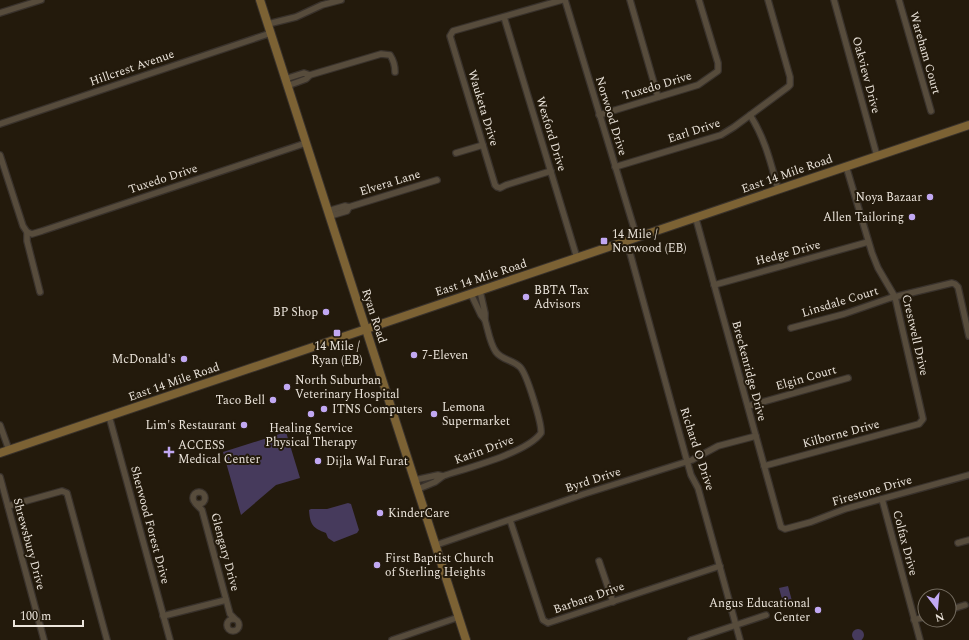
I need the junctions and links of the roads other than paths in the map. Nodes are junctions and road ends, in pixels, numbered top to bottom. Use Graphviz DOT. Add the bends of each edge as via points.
graph roads {
  1 [pos="41,0"];
  2 [pos="260,0"];
  3 [pos="341,0"];
  4 [pos="562,0"];
  5 [pos="565,0"];
  6 [pos="630,0"];
  7 [pos="699,0"];
  8 [pos="768,0"];
  9 [pos="834,0"];
  10 [pos="899,0"];
  11 [pos="0,13"];
  12 [pos="504,17"];
  13 [pos="268,24"];
  14 [pos="271,33"];
  15 [pos="395,72"];
  16 [pos="286,82"];
  17 [pos="658,97"];
  18 [pos="931,111"];
  19 [pos="599,115"];
  20 [pos="750,115"];
  21 [pos="0,124"];
  22 [pos="969,125"];
  23 [pos="306,143"];
  24 [pos="483,145"];
  25 [pos="456,153"];
  26 [pos="0,155"];
  27 [pos="877,156"];
  28 [pos="846,166"];
  29 [pos="615,167"];
  30 [pos="551,171"];
  31 [pos="437,180"];
  32 [pos="778,190"];
  33 [pos="329,214"];
  34 [pos="696,218"];
  35 [pos="27,232"];
  36 [pos="637,238"];
  37 [pos="626,242"];
  38 [pos="868,242"];
  39 [pos="577,258"];
  40 [pos="714,285"];
  41 [pos="480,291"];
  42 [pos="40,292"];
  43 [pos="471,294"];
  44 [pos="896,297"];
  45 [pos="485,320"];
  46 [pos="791,328"];
  47 [pos="366,329"];
  48 [pos="969,336"];
  49 [pos="848,378"];
  50 [pos="748,406"];
  51 [pos="109,416"];
  52 [pos="922,421"];
  53 [pos="0,426"];
  54 [pos="756,436"];
  55 [pos="9,450"];
  56 [pos="0,453"];
  57 [pos="687,461"];
  58 [pos="764,466"];
  59 [pos="969,475"];
  60 [pos="443,476"];
  61 [pos="0,477"];
  62 [pos="415,480"];
  63 [pos="418,489"];
  64 [pos="882,499"];
  65 [pos="204,502"];
  66 [pos="196,504"];
  67 [pos="8,506"];
  68 [pos="202,510"];
  69 [pos="510,520"];
  70 [pos="783,529"];
  71 [pos="969,540"];
  72 [pos="958,543"];
  73 [pos="436,545"];
  74 [pos="599,561"];
  75 [pos="720,566"];
  76 [pos="226,600"];
  77 [pos="613,602"];
  78 [pos="964,605"];
  79 [pos="957,607"];
  80 [pos="230,614"];
  81 [pos="766,615"];
  82 [pos="163,616"];
  83 [pos="459,617"];
  84 [pos="236,619"];
  85 [pos="917,619"];
  86 [pos="914,620"];
  87 [pos="228,621"];
  88 [pos="736,625"];
  89 [pos="44,640"];
  90 [pos="107,640"];
  91 [pos="170,640"];
  92 [pos="392,640"];
  93 [pos="466,640"];
  94 [pos="691,640"];
  95 [pos="740,640"];
  96 [pos="920,640"];
  1 -- 11 [label="street"];
  2 -- 13 [label="main road, Ryan Road"];
  3 -- 13 [label="street" via="322,5 296,17"];
  4 -- 12 [label="street"];
  5 -- 19 [label="street, Norwood Drive"];
  6 -- 17 [label="street"];
  7 -- 17 [label="street, Tuxedo Drive" via="718,63 718,71 698,86"];
  8 -- 20 [label="street, Earl Drive" via="790,77 790,85"];
  9 -- 27 [label="street, Oakview Drive"];
  10 -- 18 [label="street, Wareham Court"];
  12 -- 24 [label="street, Wauketa Drive" via="451,33"];
  12 -- 30 [label="street, Wexford Drive"];
  13 -- 14 [label="main road, Ryan Road"];
  14 -- 16 [label="main road, Ryan Road"];
  14 -- 21 [label="street, Hillcrest Avenue"];
  15 -- 16 [label="street" via="390,55 381,54 310,75 304,73"];
  16 -- 23 [label="main road, Ryan Road"];
  17 -- 19 [label="street, Tuxedo Drive"];
  19 -- 29 [label="street, Norwood Drive"];
  20 -- 29 [label="street, Earl Drive" via="721,135"];
  20 -- 32 [label="street" via="763,138"];
  22 -- 27 [label="main road, East 14 Mile Road"];
  23 -- 33 [label="main road, Ryan Road"];
  23 -- 35 [label="street, Tuxedo Drive" via="42,231 32,234"];
  24 -- 25 [label="street"];
  24 -- 30 [label="street, Wauketa Drive" via="498,188"];
  26 -- 35 [label="street"];
  27 -- 28 [label="main road, East 14 Mile Road"];
  28 -- 32 [label="main road, East 14 Mile Road"];
  28 -- 38 [label="street, Crestwell Drive"];
  29 -- 36 [label="street, Norwood Drive"];
  30 -- 39 [label="street, Wexford Drive"];
  31 -- 33 [label="street, Elvera Lane" via="346,206"];
  32 -- 34 [label="main road, East 14 Mile Road"];
  33 -- 47 [label="main road, Ryan Road"];
  34 -- 36 [label="main road, East 14 Mile Road"];
  34 -- 40 [label="street, Breckenridge Drive"];
  35 -- 42 [label="street"];
  36 -- 37 [label="main road, East 14 Mile Road"];
  37 -- 39 [label="main road, East 14 Mile Road"];
  37 -- 57 [label="street, Richard O Drive"];
  38 -- 40 [label="street, Hedge Drive"];
  38 -- 44 [label="street, Crestwell Drive" via="878,268"];
  39 -- 41 [label="main road, East 14 Mile Road"];
  40 -- 50 [label="street, Breckenridge Drive"];
  41 -- 43 [label="main road, East 14 Mile Road"];
  41 -- 45 [label="street, Karin Drive"];
  43 -- 45 [label="street, Karin Drive" via="480,315"];
  43 -- 47 [label="main road, East 14 Mile Road"];
  44 -- 46 [label="street, Linsdale Court"];
  44 -- 48 [label="street, Linsdale Court" via="949,283 955,284 958,287"];
  44 -- 52 [label="street, Crestwell Drive"];
  45 -- 60 [label="street, Karin Drive" via="497,353 517,365 524,373 541,434 517,451"];
  47 -- 51 [label="main road, East 14 Mile Road"];
  47 -- 62 [label="main road, Ryan Road"];
  49 -- 50 [label="street, Elgin Court"];
  50 -- 54 [label="street, Breckenridge Drive"];
  51 -- 55 [label="main road, East 14 Mile Road"];
  51 -- 82 [label="street, Sherwood Forest Drive"];
  52 -- 58 [label="street, Kilborne Drive" via="919,424"];
  53 -- 55 [label="street"];
  54 -- 57 [label="street, Byrd Drive" via="718,446"];
  54 -- 58 [label="street, Breckenridge Drive"];
  55 -- 56 [label="main road, East 14 Mile Road"];
  57 -- 69 [label="street, Byrd Drive"];
  57 -- 75 [label="street, Richard O Drive" via="698,488"];
  58 -- 70 [label="street, Breckenridge Drive" via="780,526"];
  59 -- 64 [label="street, Firestone Drive"];
  60 -- 62 [label="street, Karin Drive"];
  60 -- 63 [label="street, Karin Drive"];
  61 -- 67 [label="street, Shrewsbury Drive"];
  62 -- 63 [label="main road, Ryan Road"];
  63 -- 73 [label="main road, Ryan Road"];
  64 -- 70 [label="street, Firestone Drive"];
  64 -- 86 [label="street, Colfax Drive"];
  65 -- 66 [label="street, Glengary Drive"];
  65 -- 66 [label="street, Glengary Drive" via="205,496 198,492 193,497"];
  65 -- 68 [label="street, Glengary Drive"];
  66 -- 68 [label="street, Glengary Drive"];
  67 -- 89 [label="street, Shrewsbury Drive"];
  67 -- 90 [label="street" via="63,491 68,495"];
  68 -- 76 [label="street, Glengary Drive"];
  69 -- 73 [label="street, Byrd Drive"];
  69 -- 77 [label="street, Barbara Drive" via="544,621 550,623"];
  71 -- 72 [label="street"];
  73 -- 83 [label="main road, Ryan Road"];
  74 -- 77 [label="street"];
  75 -- 77 [label="street, Barbara Drive"];
  75 -- 88 [label="street, Richard O Drive"];
  76 -- 80 [label="street, Glengary Drive"];
  76 -- 82 [label="street, Glengary Drive"];
  78 -- 79 [label="street"];
  80 -- 84 [label="street"];
  80 -- 87 [label="street"];
  81 -- 88 [label="street"];
  82 -- 91 [label="street, Sherwood Forest Drive"];
  83 -- 92 [label="street"];
  83 -- 93 [label="main road, Ryan Road"];
  84 -- 87 [label="street"];
  84 -- 87 [label="street" via="239,625 234,631 228,628"];
  85 -- 86 [label="street"];
  86 -- 96 [label="street, Colfax Drive"];
  88 -- 94 [label="street"];
  88 -- 95 [label="street, Richard O Drive"];
}
